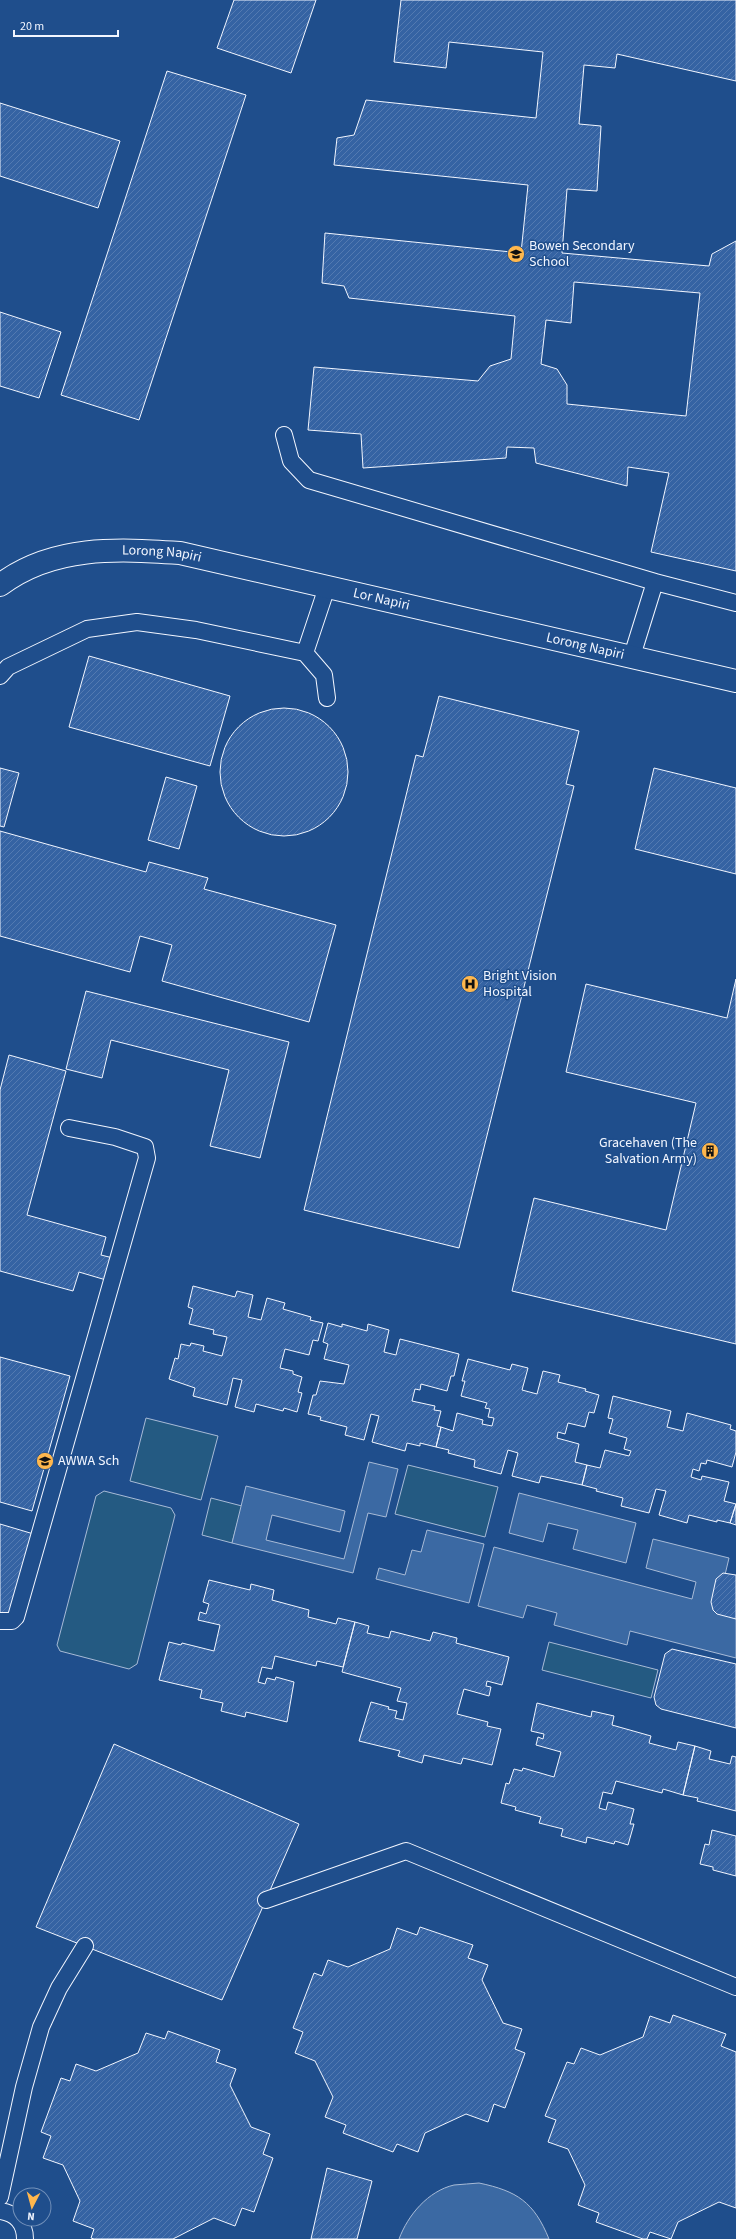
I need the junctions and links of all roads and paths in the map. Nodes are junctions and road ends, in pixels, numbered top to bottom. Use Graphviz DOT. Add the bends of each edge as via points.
graph roads {
  1 [pos="284,435"];
  2 [pos="655,582"];
  3 [pos="0,585"];
  4 [pos="327,587"];
  5 [pos="736,603"];
  6 [pos="435,612"];
  7 [pos="305,653"];
  8 [pos="632,656"];
  9 [pos="0,676"];
  10 [pos="736,681"];
  11 [pos="327,698"];
  12 [pos="70,1128"];
  13 [pos="0,1621"];
  14 [pos="266,1900"];
  15 [pos="85,1946"];
  16 [pos="736,1987"];
  17 [pos="0,2197"];
  18 [pos="0,2212"];
  19 [pos="25,2239"];
  1 -- 2 [label="lane" via="291,461 309,480"];
  2 -- 5 [label="lane"];
  2 -- 8 [label="lane"];
  3 -- 4 [label="street, Lorong Napiri" via="13,575 60,556 127,549 180,553"];
  4 -- 6 [label="street, Lor Napiri"];
  4 -- 7 [label="lane"];
  6 -- 8 [label="street, Lorong Napiri"];
  7 -- 9 [label="lane" via="196,630 137,622 87,629 8,667"];
  7 -- 11 [label="lane" via="324,675"];
  8 -- 10 [label="street, Lorong Napiri"];
  12 -- 13 [label="lane" via="115,1137 145,1147 147,1158 16,1617 12,1622"];
  14 -- 16 [label="lane" via="406,1851"];
  15 -- 17 [label="lane" via="59,1988 41,2027 24,2087"];
  18 -- 19 [label="lane" via="14,2215 25,2229"];
}
